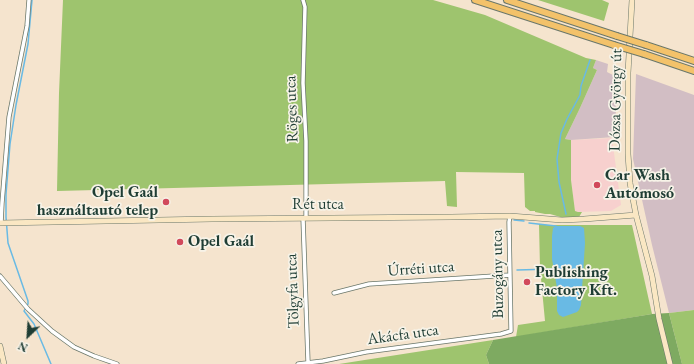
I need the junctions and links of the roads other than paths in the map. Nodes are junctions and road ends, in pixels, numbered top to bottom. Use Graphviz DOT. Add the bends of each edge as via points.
graph roads {
  1 [pos="29,0"];
  2 [pos="303,0"];
  3 [pos="475,0"];
  4 [pos="506,0"];
  5 [pos="632,0"];
  6 [pos="694,61"];
  7 [pos="694,71"];
  8 [pos="636,215"];
  9 [pos="510,216"];
  10 [pos="304,218"];
  11 [pos="1,223"];
  12 [pos="510,275"];
  13 [pos="0,276"];
  14 [pos="334,293"];
  15 [pos="511,331"];
  16 [pos="0,346"];
  17 [pos="308,362"];
  18 [pos="4,364"];
  19 [pos="117,364"];
  20 [pos="298,364"];
  21 [pos="670,364"];
  1 -- 11 [label="street" via="27,26 9,118"];
  2 -- 10 [label="street, Röges utca" via="306,148"];
  3 -- 7 [label="highway, bridge"];
  4 -- 6 [label="highway, bridge"];
  5 -- 8 [label="street, Dózsa György út" via="628,73 628,154"];
  8 -- 9 [label="street, Rét utca" via="562,220"];
  8 -- 21 [label="street, Dózsa György út" via="652,276"];
  9 -- 10 [label="street, Rét utca"];
  9 -- 12 [label="street, Buzogány utca"];
  10 -- 11 [label="street, Rét utca"];
  10 -- 17 [label="street, Tölgyfa utca"];
  12 -- 14 [label="street, Úrréti utca" via="369,284"];
  12 -- 15 [label="street, Buzogány utca"];
  13 -- 19 [label="street" via="26,307 69,344"];
  15 -- 17 [label="street, Akácfa utca"];
  16 -- 18 [label="street"];
  17 -- 20 [label="street, Akácfa utca"];
}
